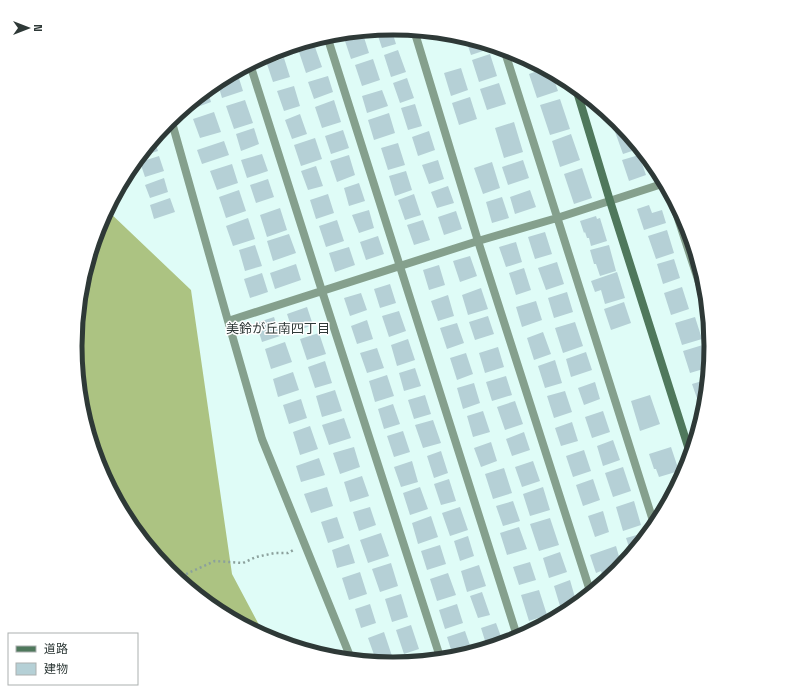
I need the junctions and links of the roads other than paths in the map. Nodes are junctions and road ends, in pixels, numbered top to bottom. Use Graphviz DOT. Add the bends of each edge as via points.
graph roads {
  1 [pos="416,36"];
  2 [pos="329,42"];
  3 [pos="506,57"];
  4 [pos="252,69"];
  5 [pos="578,95"];
  6 [pos="172,127"];
  7 [pos="660,185"];
  8 [pos="610,201"];
  9 [pos="557,218"];
  10 [pos="680,225"];
  11 [pos="478,241"];
  12 [pos="400,266"];
  13 [pos="695,271"];
  14 [pos="322,291"];
  15 [pos="228,321"];
  16 [pos="688,447"];
  17 [pos="653,520"];
  18 [pos="589,589"];
  19 [pos="516,633"];
  20 [pos="349,654"];
  21 [pos="439,654"];
  1 -- 11 [label="street"];
  2 -- 12 [label="street"];
  3 -- 9 [label="street"];
  4 -- 14 [label="street"];
  5 -- 8 [label="street"];
  6 -- 15 [label="street"];
  7 -- 8 [label="street"];
  8 -- 9 [label="street"];
  8 -- 16 [label="street"];
  9 -- 11 [label="street"];
  9 -- 17 [label="street"];
  10 -- 13 [label="street"];
  11 -- 12 [label="street"];
  11 -- 18 [label="street"];
  12 -- 14 [label="street"];
  12 -- 19 [label="street"];
  14 -- 15 [label="street"];
  14 -- 21 [label="street"];
  15 -- 20 [label="street" via="262,439"];
}
